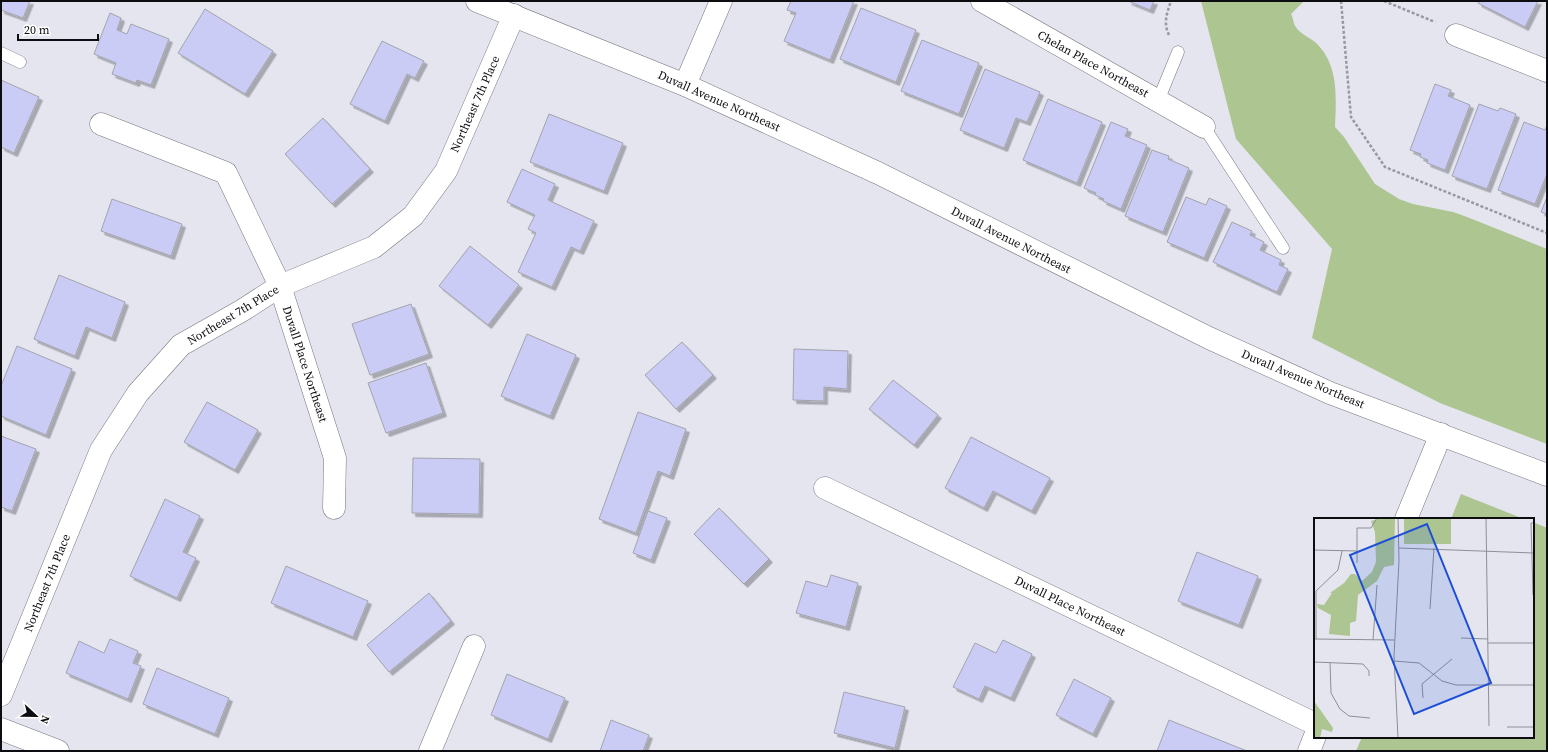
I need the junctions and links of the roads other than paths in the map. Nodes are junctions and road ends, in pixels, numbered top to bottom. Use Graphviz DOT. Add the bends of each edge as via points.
graph roads {
  1 [pos="477,1"];
  2 [pos="721,1"];
  3 [pos="982,1"];
  4 [pos="514,15"];
  5 [pos="1456,35"];
  6 [pos="1178,52"];
  7 [pos="1,53"];
  8 [pos="20,62"];
  9 [pos="1547,71"];
  10 [pos="685,85"];
  11 [pos="1158,101"];
  12 [pos="101,124"];
  13 [pos="1204,126"];
  14 [pos="1283,248"];
  15 [pos="280,286"];
  16 [pos="1441,434"];
  17 [pos="1547,475"];
  18 [pos="825,488"];
  19 [pos="334,508"];
  20 [pos="1406,518"];
  21 [pos="474,646"];
  22 [pos="1,695"];
  23 [pos="1314,724"];
  24 [pos="1,729"];
  25 [pos="1314,738"];
  26 [pos="58,751"];
  27 [pos="430,751"];
  28 [pos="1309,751"];
  1 -- 4 [label="street, Duvall Avenue Northeast"];
  2 -- 10 [label="street"];
  3 -- 11 [label="street, Chelan Place Northeast"];
  4 -- 10 [label="street, Duvall Avenue Northeast"];
  4 -- 15 [label="street, Northeast 7th Place" via="446,171 413,216 374,247"];
  5 -- 9 [label="street"];
  6 -- 11 [label="lane"];
  7 -- 8 [label="lane"];
  10 -- 16 [label="street, Duvall Avenue Northeast" via="878,173 1209,338 1330,392"];
  11 -- 13 [label="street, Chelan Place Northeast"];
  12 -- 15 [label="street, Duvall Place Northeast" via="226,173"];
  13 -- 14 [label="lane"];
  15 -- 19 [label="street, Duvall Place Northeast" via="335,458"];
  15 -- 22 [label="street, Northeast 7th Place" via="181,345 138,393 101,450"];
  16 -- 17 [label="street, Duvall Avenue Northeast"];
  16 -- 20 [label="street"];
  18 -- 23 [label="street, Duvall Place Northeast"];
  21 -- 27 [label="street"];
  24 -- 26 [label="street"];
  25 -- 28 [label="street"];
}
